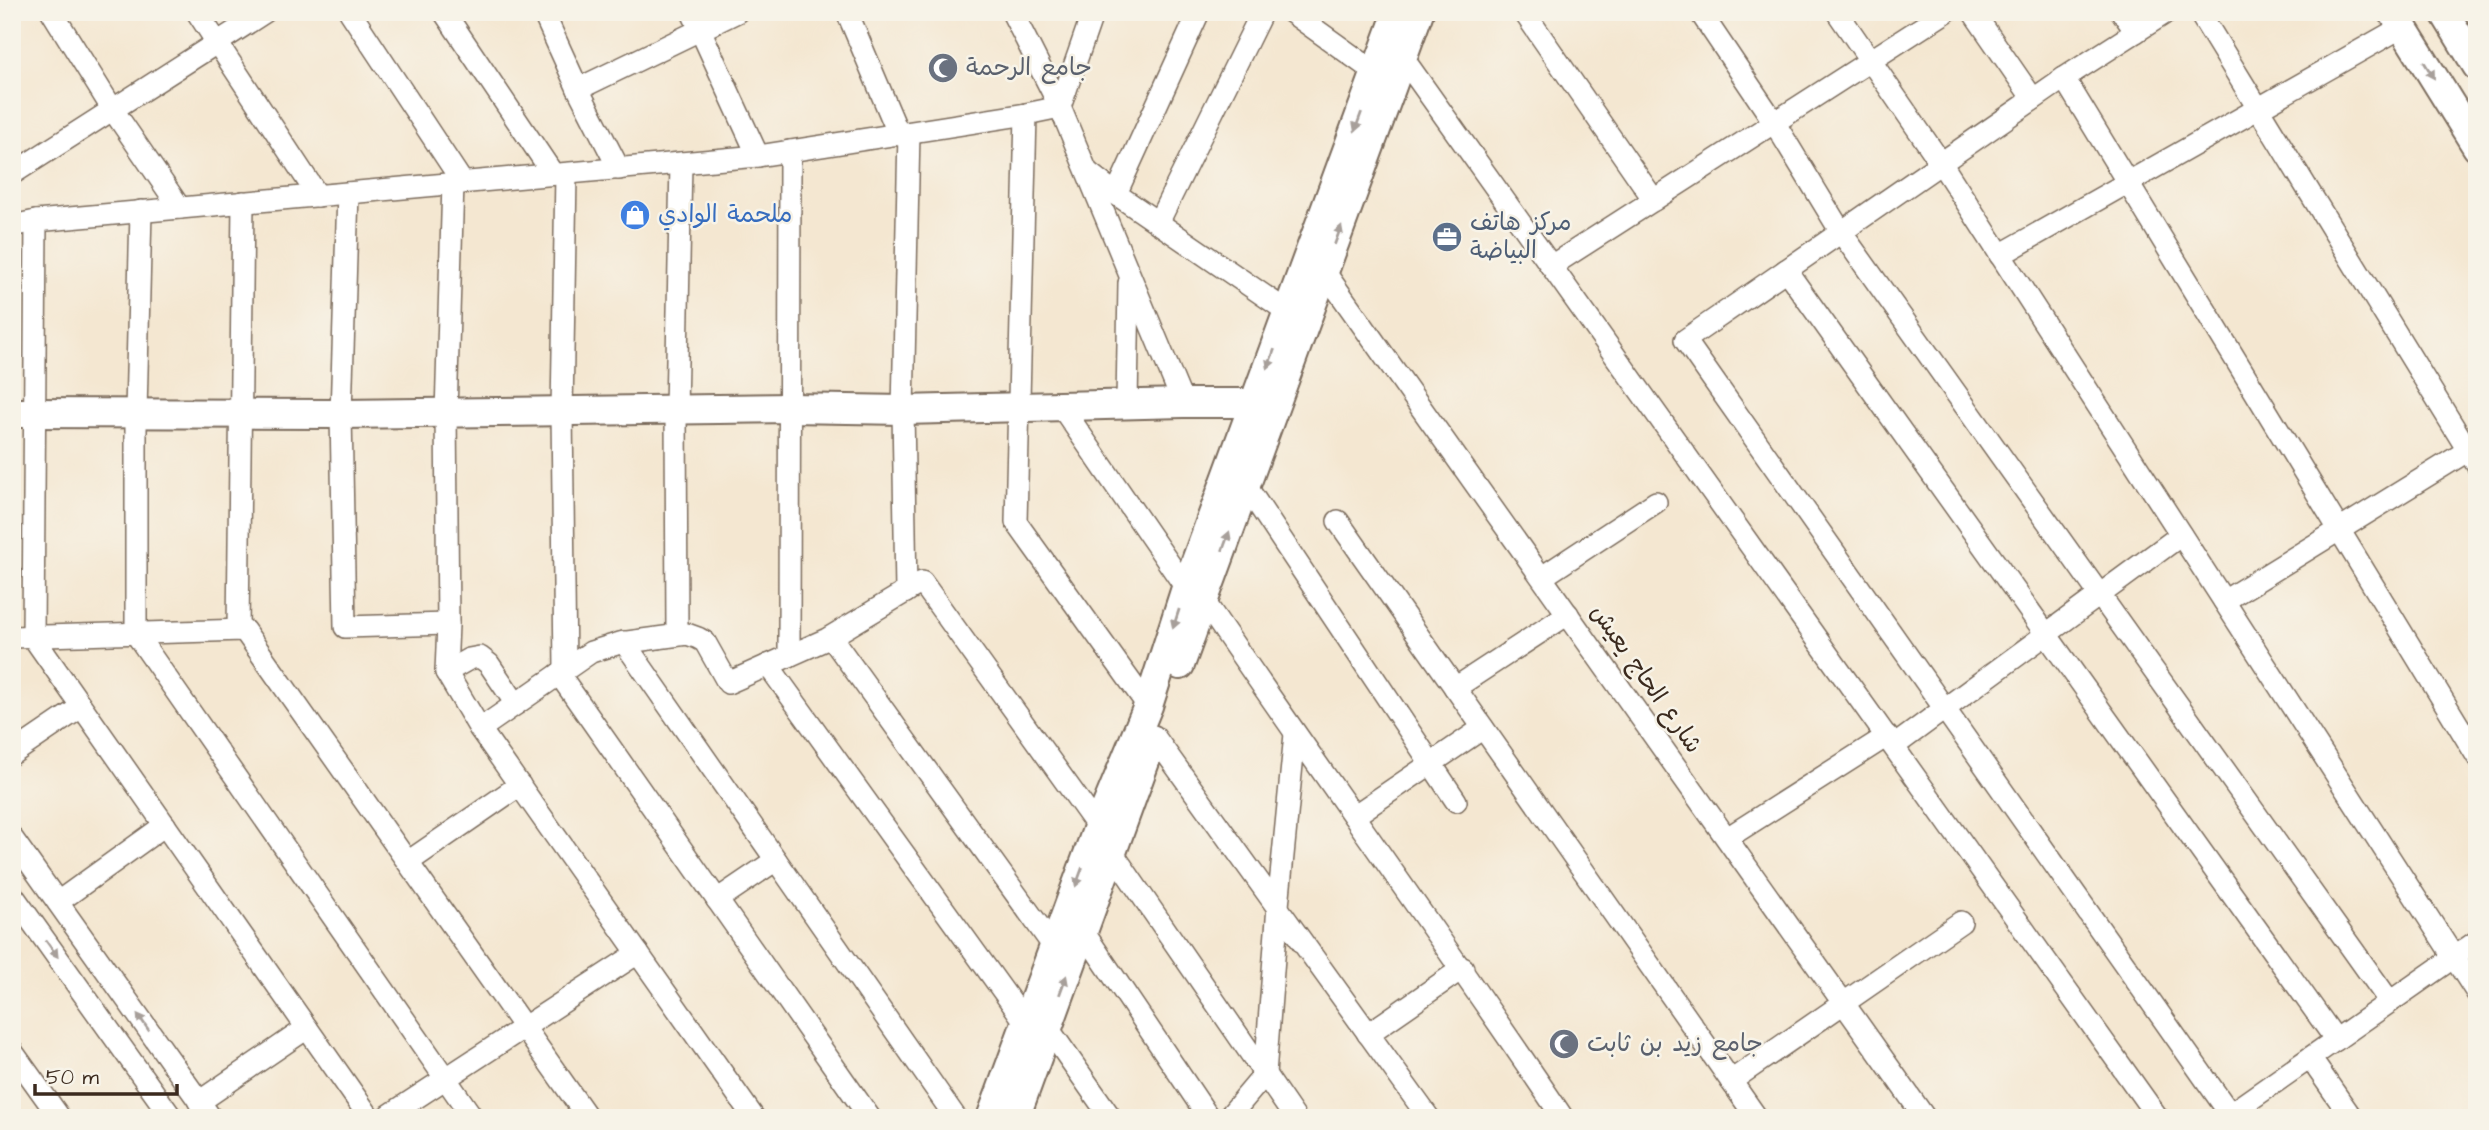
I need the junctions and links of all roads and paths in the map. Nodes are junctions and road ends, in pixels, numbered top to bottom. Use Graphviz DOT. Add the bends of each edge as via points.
graph roads {
  1 [pos="52,12"];
  2 [pos="197,12"];
  3 [pos="265,12"];
  4 [pos="350,12"];
  5 [pos="444,12"];
  6 [pos="543,12"];
  7 [pos="737,12"];
  8 [pos="847,12"];
  9 [pos="1012,12"];
  10 [pos="1093,12"];
  11 [pos="1199,12"];
  12 [pos="1262,12"];
  13 [pos="1291,12"];
  14 [pos="1398,12"];
  15 [pos="1419,12"];
  16 [pos="1524,12"];
  17 [pos="1700,12"];
  18 [pos="1837,12"];
  19 [pos="1946,12"];
  20 [pos="1973,12"];
  21 [pos="2122,12"];
  22 [pos="2167,12"];
  23 [pos="2199,12"];
  24 [pos="2444,12"];
  25 [pos="2398,20"];
  26 [pos="696,21"];
  27 [pos="2136,32"];
  28 [pos="216,43"];
  29 [pos="1403,58"];
  30 [pos="1869,62"];
  31 [pos="2477,66"];
  32 [pos="1376,73"];
  33 [pos="2064,78"];
  34 [pos="578,89"];
  35 [pos="2033,99"];
  36 [pos="1060,107"];
  37 [pos="2258,108"];
  38 [pos="113,110"];
  39 [pos="1026,114"];
  40 [pos="1774,122"];
  41 [pos="904,134"];
  42 [pos="2477,147"];
  43 [pos="790,152"];
  44 [pos="758,156"];
  45 [pos="681,163"];
  46 [pos="1941,163"];
  47 [pos="619,169"];
  48 [pos="1087,171"];
  49 [pos="13,172"];
  50 [pos="559,174"];
  51 [pos="2128,182"];
  52 [pos="458,183"];
  53 [pos="348,193"];
  54 [pos="1116,194"];
  55 [pos="318,195"];
  56 [pos="1654,200"];
  57 [pos="243,202"];
  58 [pos="180,208"];
  59 [pos="141,211"];
  60 [pos="36,220"];
  61 [pos="1158,223"];
  62 [pos="12,226"];
  63 [pos="1841,232"];
  64 [pos="2000,255"];
  65 [pos="1551,266"];
  66 [pos="1786,270"];
  67 [pos="1324,271"];
  68 [pos="1130,274"];
  69 [pos="1288,312"];
  70 [pos="1183,403"];
  71 [pos="1254,403"];
  72 [pos="1127,404"];
  73 [pos="1061,406"];
  74 [pos="1020,407"];
  75 [pos="791,408"];
  76 [pos="676,410"];
  77 [pos="903,410"];
  78 [pos="562,411"];
  79 [pos="136,412"];
  80 [pos="242,412"];
  81 [pos="23,413"];
  82 [pos="446,413"];
  83 [pos="341,414"];
  84 [pos="2474,454"];
  85 [pos="1246,486"];
  86 [pos="1656,502"];
  87 [pos="1338,521"];
  88 [pos="2339,529"];
  89 [pos="2181,535"];
  90 [pos="1542,577"];
  91 [pos="906,592"];
  92 [pos="1195,594"];
  93 [pos="2100,595"];
  94 [pos="2224,601"];
  95 [pos="1568,614"];
  96 [pos="448,624"];
  97 [pos="238,630"];
  98 [pos="136,634"];
  99 [pos="2046,634"];
  100 [pos="677,635"];
  101 [pos="22,637"];
  102 [pos="831,637"];
  103 [pos="624,642"];
  104 [pos="789,656"];
  105 [pos="768,665"];
  106 [pos="446,672"];
  107 [pos="562,672"];
  108 [pos="1455,688"];
  109 [pos="516,704"];
  110 [pos="81,706"];
  111 [pos="1148,706"];
  112 [pos="1945,709"];
  113 [pos="1483,727"];
  114 [pos="480,729"];
  115 [pos="1295,734"];
  116 [pos="1154,736"];
  117 [pos="1890,741"];
  118 [pos="12,754"];
  119 [pos="2477,756"];
  120 [pos="1431,764"];
  121 [pos="520,785"];
  122 [pos="1456,801"];
  123 [pos="1354,816"];
  124 [pos="164,825"];
  125 [pos="1098,827"];
  126 [pos="12,838"];
  127 [pos="1727,838"];
  128 [pos="1112,852"];
  129 [pos="776,860"];
  130 [pos="408,862"];
  131 [pos="717,900"];
  132 [pos="58,902"];
  133 [pos="16,906"];
  134 [pos="1278,906"];
  135 [pos="1961,922"];
  136 [pos="1083,931"];
  137 [pos="2477,941"];
  138 [pos="1054,947"];
  139 [pos="638,953"];
  140 [pos="2454,957"];
  141 [pos="1462,968"];
  142 [pos="2477,993"];
  143 [pos="1843,1002"];
  144 [pos="2390,1002"];
  145 [pos="1037,1025"];
  146 [pos="307,1028"];
  147 [pos="525,1028"];
  148 [pos="1368,1034"];
  149 [pos="2336,1040"];
  150 [pos="12,1051"];
  151 [pos="2310,1058"];
  152 [pos="1265,1074"];
  153 [pos="445,1079"];
  154 [pos="1731,1081"];
  155 [pos="205,1110"];
  156 [pos="1746,1114"];
  157 [pos="2227,1116"];
  158 [pos="60,1118"];
  159 [pos="172,1118"];
  160 [pos="370,1118"];
  161 [pos="385,1118"];
  162 [pos="473,1118"];
  163 [pos="588,1118"];
  164 [pos="754,1118"];
  165 [pos="870,1118"];
  166 [pos="956,1118"];
  167 [pos="991,1118"];
  168 [pos="1015,1118"];
  169 [pos="1111,1118"];
  170 [pos="1209,1118"];
  171 [pos="1228,1118"];
  172 [pos="1295,1118"];
  173 [pos="1429,1118"];
  174 [pos="1563,1118"];
  175 [pos="1925,1118"];
  176 [pos="2158,1118"];
  177 [pos="2351,1118"];
  1 -- 38 [label="street"];
  2 -- 28 [label="street"];
  3 -- 28 [label="street"];
  4 -- 52 [label="street"];
  5 -- 50 [label="street"];
  6 -- 34 [label="street"];
  7 -- 26 [label="street"];
  8 -- 41 [label="street"];
  9 -- 36 [label="street"];
  10 -- 36 [label="street"];
  11 -- 54 [label="street"];
  12 -- 61 [label="street"];
  13 -- 32 [label="street"];
  14 -- 32 [label="main road"];
  15 -- 29 [label="main road"];
  16 -- 56 [label="street"];
  17 -- 40 [label="street"];
  18 -- 30 [label="street"];
  19 -- 30 [label="street"];
  20 -- 35 [label="street"];
  21 -- 27 [label="street"];
  22 -- 27 [label="street"];
  23 -- 37 [label="street"];
  24 -- 31 [label="main road"];
  25 -- 37 [label="street"];
  25 -- 42 [label="main road, one-way"];
  26 -- 34 [label="street"];
  26 -- 44 [label="street"];
  27 -- 33 [label="street"];
  28 -- 38 [label="street"];
  28 -- 55 [label="street"];
  29 -- 65 [label="street"];
  67 -- 29 [label="main road, one-way"];
  30 -- 40 [label="street"];
  30 -- 46 [label="street"];
  32 -- 69 [label="main road, one-way"];
  33 -- 35 [label="street"];
  33 -- 51 [label="street"];
  34 -- 47 [label="street"];
  35 -- 46 [label="street"];
  36 -- 39 [label="street"];
  36 -- 48 [label="street"];
  37 -- 51 [label="street"];
  37 -- 84 [label="street"];
  38 -- 49 [label="street"];
  38 -- 58 [label="street"];
  39 -- 41 [label="street"];
  39 -- 74 [label="street"];
  40 -- 56 [label="street"];
  40 -- 63 [label="street"];
  41 -- 43 [label="street"];
  41 -- 77 [label="street"];
  43 -- 44 [label="street"];
  43 -- 75 [label="street"];
  44 -- 45 [label="street"];
  45 -- 47 [label="street"];
  45 -- 76 [label="street"];
  46 -- 63 [label="street"];
  46 -- 64 [label="street"];
  47 -- 50 [label="street"];
  48 -- 54 [label="street"];
  48 -- 68 [label="street"];
  50 -- 52 [label="street"];
  50 -- 78 [label="street"];
  51 -- 64 [label="street"];
  51 -- 88 [label="street"];
  52 -- 53 [label="street"];
  52 -- 82 [label="street"];
  53 -- 55 [label="street"];
  53 -- 83 [label="street"];
  54 -- 61 [label="street"];
  55 -- 57 [label="street"];
  56 -- 65 [label="street"];
  57 -- 58 [label="street"];
  57 -- 80 [label="street"];
  58 -- 59 [label="street"];
  59 -- 60 [label="street"];
  59 -- 79 [label="street"];
  60 -- 62 [label="street"];
  60 -- 81 [label="street"];
  61 -- 69 [label="street"];
  63 -- 66 [label="street"];
  63 -- 93 [label="street"];
  64 -- 89 [label="street"];
  65 -- 117 [label="street"];
  66 -- 99 [label="street"];
  66 -- 112 [label="street" via="1685,340"];
  67 -- 85 [label="main road"];
  67 -- 90 [label="street, شارع الحاج يعيش"];
  68 -- 70 [label="street"];
  68 -- 72 [label="street"];
  69 -- 71 [label="main road, one-way"];
  70 -- 71 [label="main road"];
  70 -- 72 [label="main road"];
  71 -- 92 [label="main road"];
  72 -- 73 [label="main road"];
  73 -- 74 [label="main road"];
  73 -- 92 [label="street"];
  74 -- 77 [label="main road"];
  74 -- 111 [label="street" via="1016,522"];
  75 -- 76 [label="main road"];
  75 -- 77 [label="main road"];
  75 -- 104 [label="street"];
  76 -- 78 [label="main road"];
  76 -- 100 [label="street"];
  77 -- 91 [label="street"];
  78 -- 82 [label="main road"];
  78 -- 107 [label="street"];
  79 -- 80 [label="main road"];
  79 -- 81 [label="main road"];
  79 -- 98 [label="street"];
  80 -- 83 [label="main road"];
  80 -- 97 [label="street"];
  81 -- 101 [label="street"];
  82 -- 83 [label="main road"];
  82 -- 96 [label="street"];
  83 -- 96 [label="street" via="345,627"];
  84 -- 88 [label="street"];
  92 -- 85 [label="main road, one-way"];
  85 -- 120 [label="street"];
  86 -- 90 [label="street"];
  87 -- 108 [label="street"];
  88 -- 94 [label="street"];
  88 -- 119 [label="street"];
  89 -- 93 [label="street"];
  89 -- 94 [label="street"];
  90 -- 95 [label="street, شارع الحاج يعيش"];
  91 -- 102 [label="street"];
  91 -- 125 [label="street" via="922,582"];
  92 -- 111 [label="main road, one-way"];
  92 -- 115 [label="street"];
  92 -- 116 [label="main road"];
  93 -- 99 [label="street"];
  93 -- 144 [label="street"];
  94 -- 140 [label="street"];
  95 -- 108 [label="street"];
  95 -- 127 [label="street, شارع الحاج يعيش"];
  96 -- 106 [label="street"];
  97 -- 98 [label="street"];
  97 -- 130 [label="street" via="244,630"];
  98 -- 101 [label="street"];
  98 -- 153 [label="street"];
  99 -- 112 [label="street"];
  99 -- 149 [label="street"];
  100 -- 103 [label="street"];
  100 -- 105 [label="street" via="705,642 728,683"];
  101 -- 110 [label="street"];
  102 -- 104 [label="street"];
  102 -- 138 [label="street"];
  103 -- 107 [label="street" via="591,652"];
  103 -- 129 [label="street"];
  104 -- 105 [label="street"];
  105 -- 145 [label="street"];
  106 -- 109 [label="street" via="480,656"];
  106 -- 114 [label="street"];
  107 -- 109 [label="street"];
  107 -- 131 [label="street"];
  108 -- 113 [label="street"];
  109 -- 114 [label="street"];
  110 -- 118 [label="street"];
  110 -- 124 [label="street"];
  111 -- 125 [label="main road"];
  112 -- 117 [label="street"];
  112 -- 157 [label="street"];
  113 -- 120 [label="street"];
  113 -- 154 [label="street"];
  114 -- 121 [label="street"];
  115 -- 123 [label="street"];
  115 -- 134 [label="street"];
  116 -- 128 [label="main road"];
  116 -- 134 [label="street"];
  117 -- 127 [label="street"];
  117 -- 176 [label="street"];
  120 -- 122 [label="street"];
  120 -- 123 [label="street"];
  121 -- 130 [label="street"];
  121 -- 139 [label="street"];
  123 -- 141 [label="street"];
  124 -- 132 [label="street"];
  124 -- 146 [label="street"];
  125 -- 138 [label="main road, one-way"];
  126 -- 132 [label="street"];
  127 -- 143 [label="street, شارع الحاج يعيش"];
  128 -- 136 [label="main road"];
  128 -- 152 [label="street"];
  129 -- 131 [label="street"];
  129 -- 166 [label="street"];
  130 -- 147 [label="street"];
  131 -- 165 [label="street"];
  155 -- 132 [label="street, one-way"];
  133 -- 159 [label="street, one-way"];
  134 -- 148 [label="street"];
  134 -- 152 [label="street"];
  135 -- 143 [label="street"];
  145 -- 136 [label="main road, one-way"];
  136 -- 170 [label="street"];
  137 -- 140 [label="street"];
  138 -- 145 [label="main road"];
  139 -- 147 [label="street"];
  139 -- 164 [label="street"];
  140 -- 142 [label="street"];
  140 -- 144 [label="street"];
  141 -- 148 [label="street"];
  141 -- 174 [label="street"];
  143 -- 154 [label="street"];
  143 -- 175 [label="street, شارع الحاج يعيش"];
  144 -- 149 [label="street"];
  145 -- 167 [label="main road"];
  145 -- 168 [label="main road"];
  145 -- 169 [label="street"];
  146 -- 155 [label="street"];
  146 -- 160 [label="street"];
  147 -- 153 [label="street"];
  147 -- 163 [label="street"];
  148 -- 173 [label="street"];
  149 -- 151 [label="street"];
  150 -- 158 [label="street"];
  151 -- 157 [label="street"];
  151 -- 177 [label="street"];
  152 -- 171 [label="street"];
  152 -- 172 [label="street"];
  153 -- 161 [label="street"];
  153 -- 162 [label="street"];
  154 -- 156 [label="street"];
}
